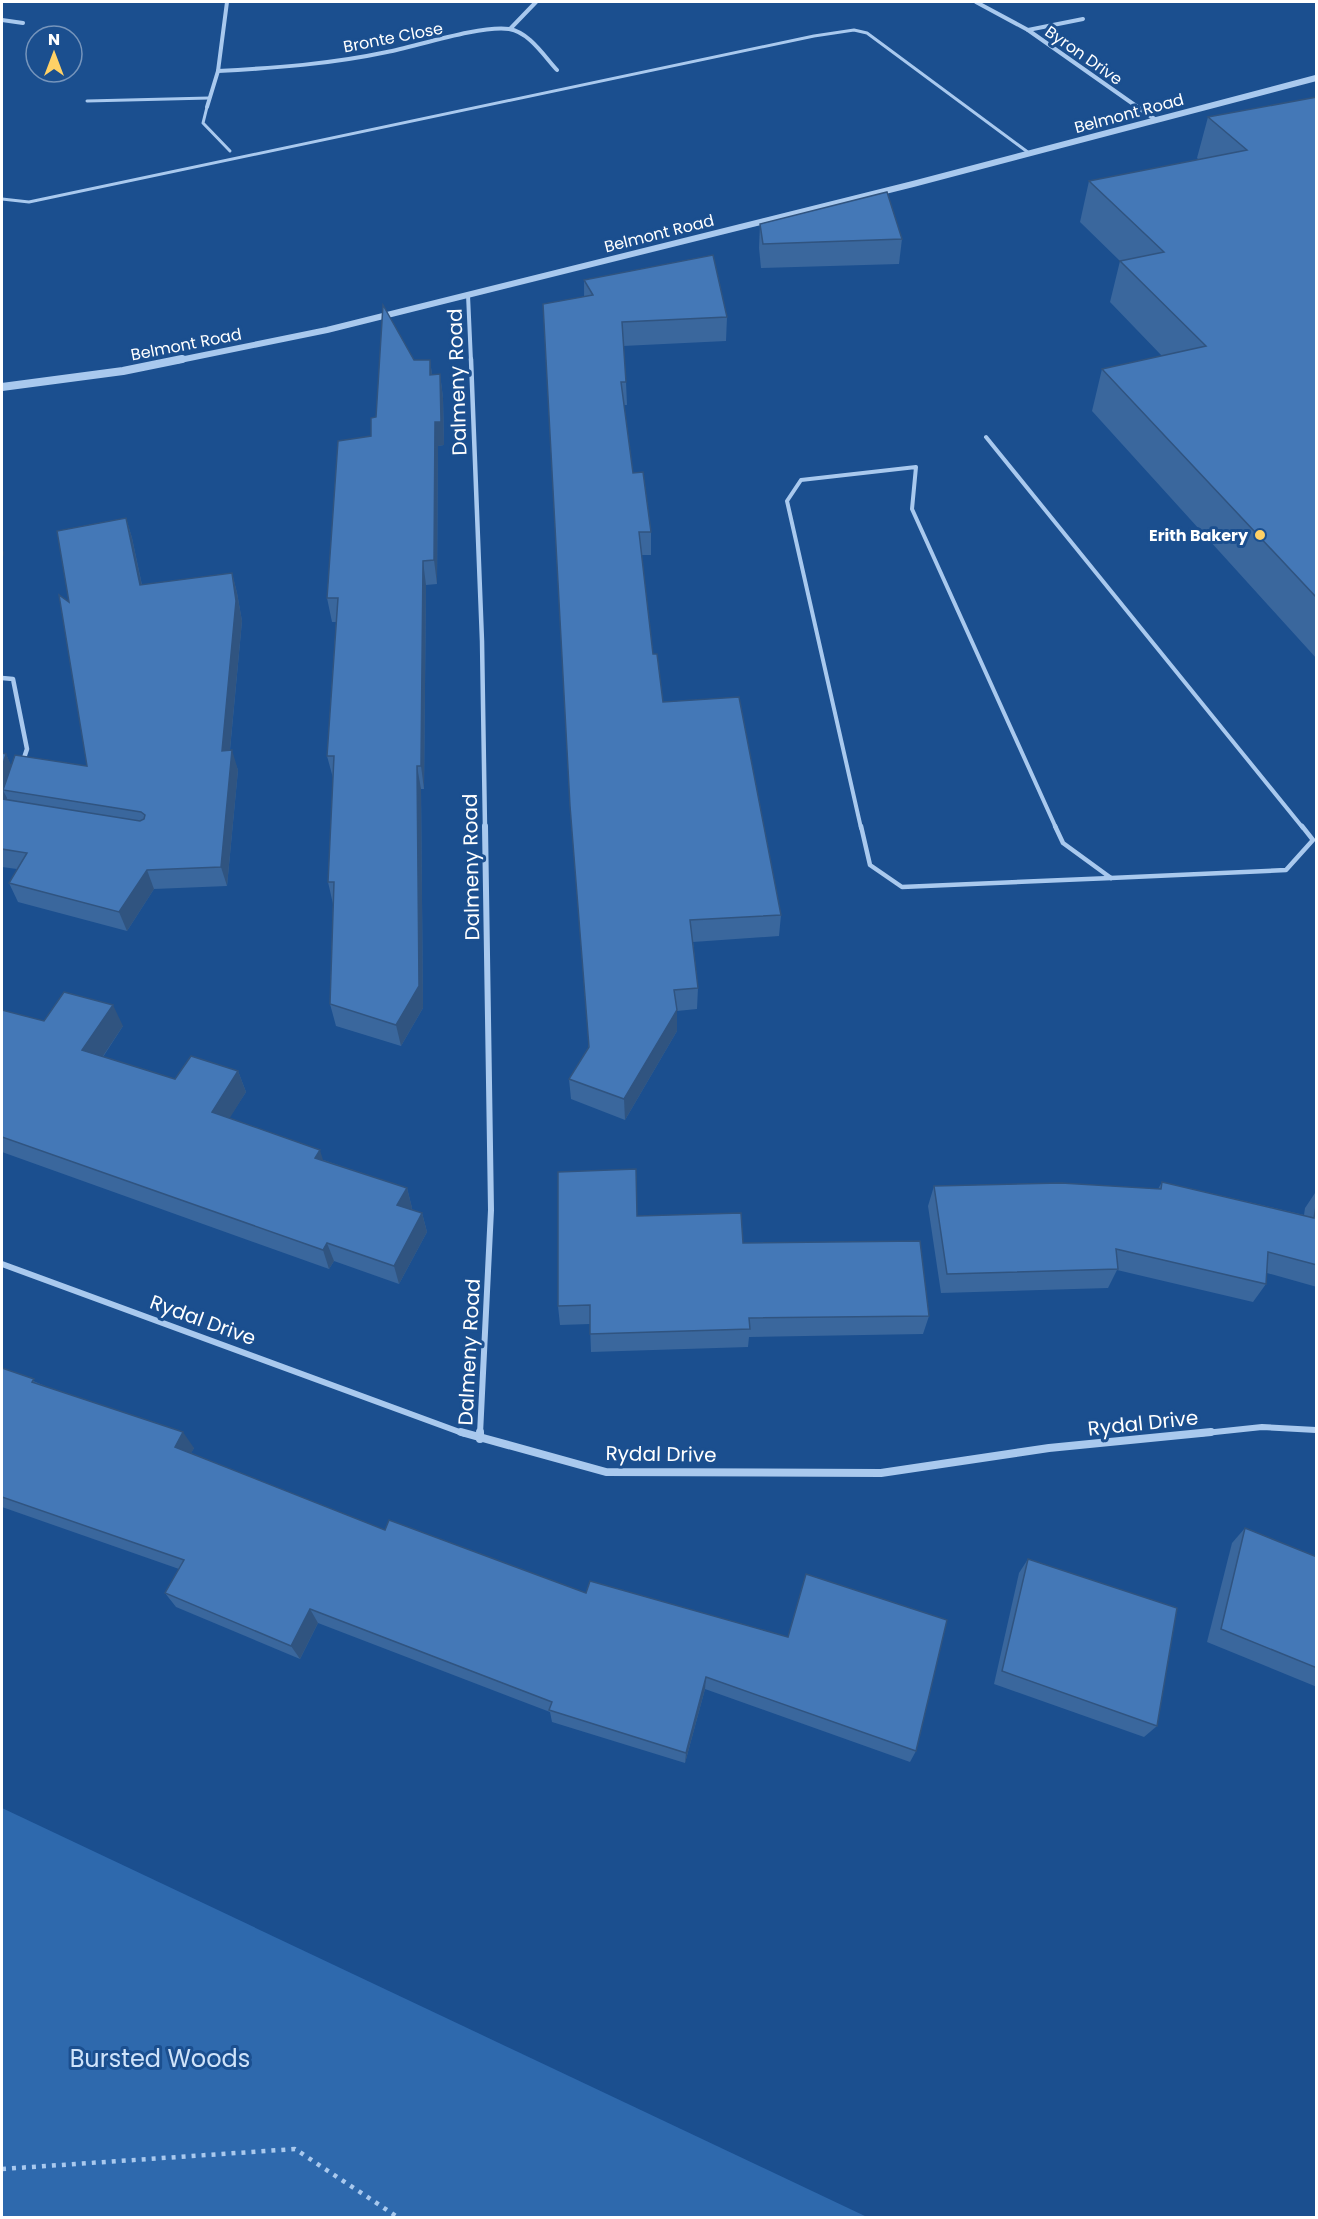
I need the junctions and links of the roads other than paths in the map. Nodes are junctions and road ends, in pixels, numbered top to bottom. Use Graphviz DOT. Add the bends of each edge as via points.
graph roads {
  1 [pos="227,2"];
  2 [pos="536,2"];
  3 [pos="976,2"];
  4 [pos="1083,19"];
  5 [pos="2,20"];
  6 [pos="22,23"];
  7 [pos="510,29"];
  8 [pos="1028,30"];
  9 [pos="557,70"];
  10 [pos="218,71"];
  11 [pos="1317,78"];
  12 [pos="209,98"];
  13 [pos="87,101"];
  14 [pos="207,107"];
  15 [pos="1155,120"];
  16 [pos="230,151"];
  17 [pos="1029,153"];
  18 [pos="2,200"];
  19 [pos="468,295"];
  20 [pos="2,387"];
  21 [pos="986,436"];
  22 [pos="2,678"];
  23 [pos="20,771"];
  24 [pos="1111,878"];
  25 [pos="2,1264"];
  26 [pos="1317,1430"];
  27 [pos="480,1439"];
  1 -- 10 [label="street"];
  2 -- 7 [label="street"];
  3 -- 8 [label="street, Byron Drive"];
  4 -- 8 [label="street, Byron Drive"];
  5 -- 6 [label="street"];
  7 -- 9 [label="street" via="523,34"];
  7 -- 10 [label="street, Bronte Close" via="491,29 322,63"];
  8 -- 15 [label="street, Byron Drive"];
  10 -- 12 [label="street"];
  11 -- 15 [label="street, Belmont Road"];
  12 -- 13 [label="lane"];
  12 -- 14 [label="street"];
  14 -- 16 [label="lane" via="203,123"];
  15 -- 17 [label="street, Belmont Road"];
  17 -- 18 [label="lane" via="867,33 854,30 29,202"];
  17 -- 19 [label="street, Belmont Road"];
  19 -- 20 [label="street, Belmont Road" via="327,330 123,371"];
  19 -- 27 [label="street, Dalmeny Road" via="482,640 491,1210"];
  21 -- 24 [label="lane" via="1313,840 1286,870"];
  22 -- 23 [label="street" via="13,679 27,749"];
  24 -- 24 [label="lane" via="902,887 870,865 787,501 801,480 916,467 912,509 1063,843"];
  25 -- 27 [label="street, Rydal Drive"];
  26 -- 27 [label="street, Rydal Drive" via="1251,1429 1049,1448 881,1473 606,1472"];
}
